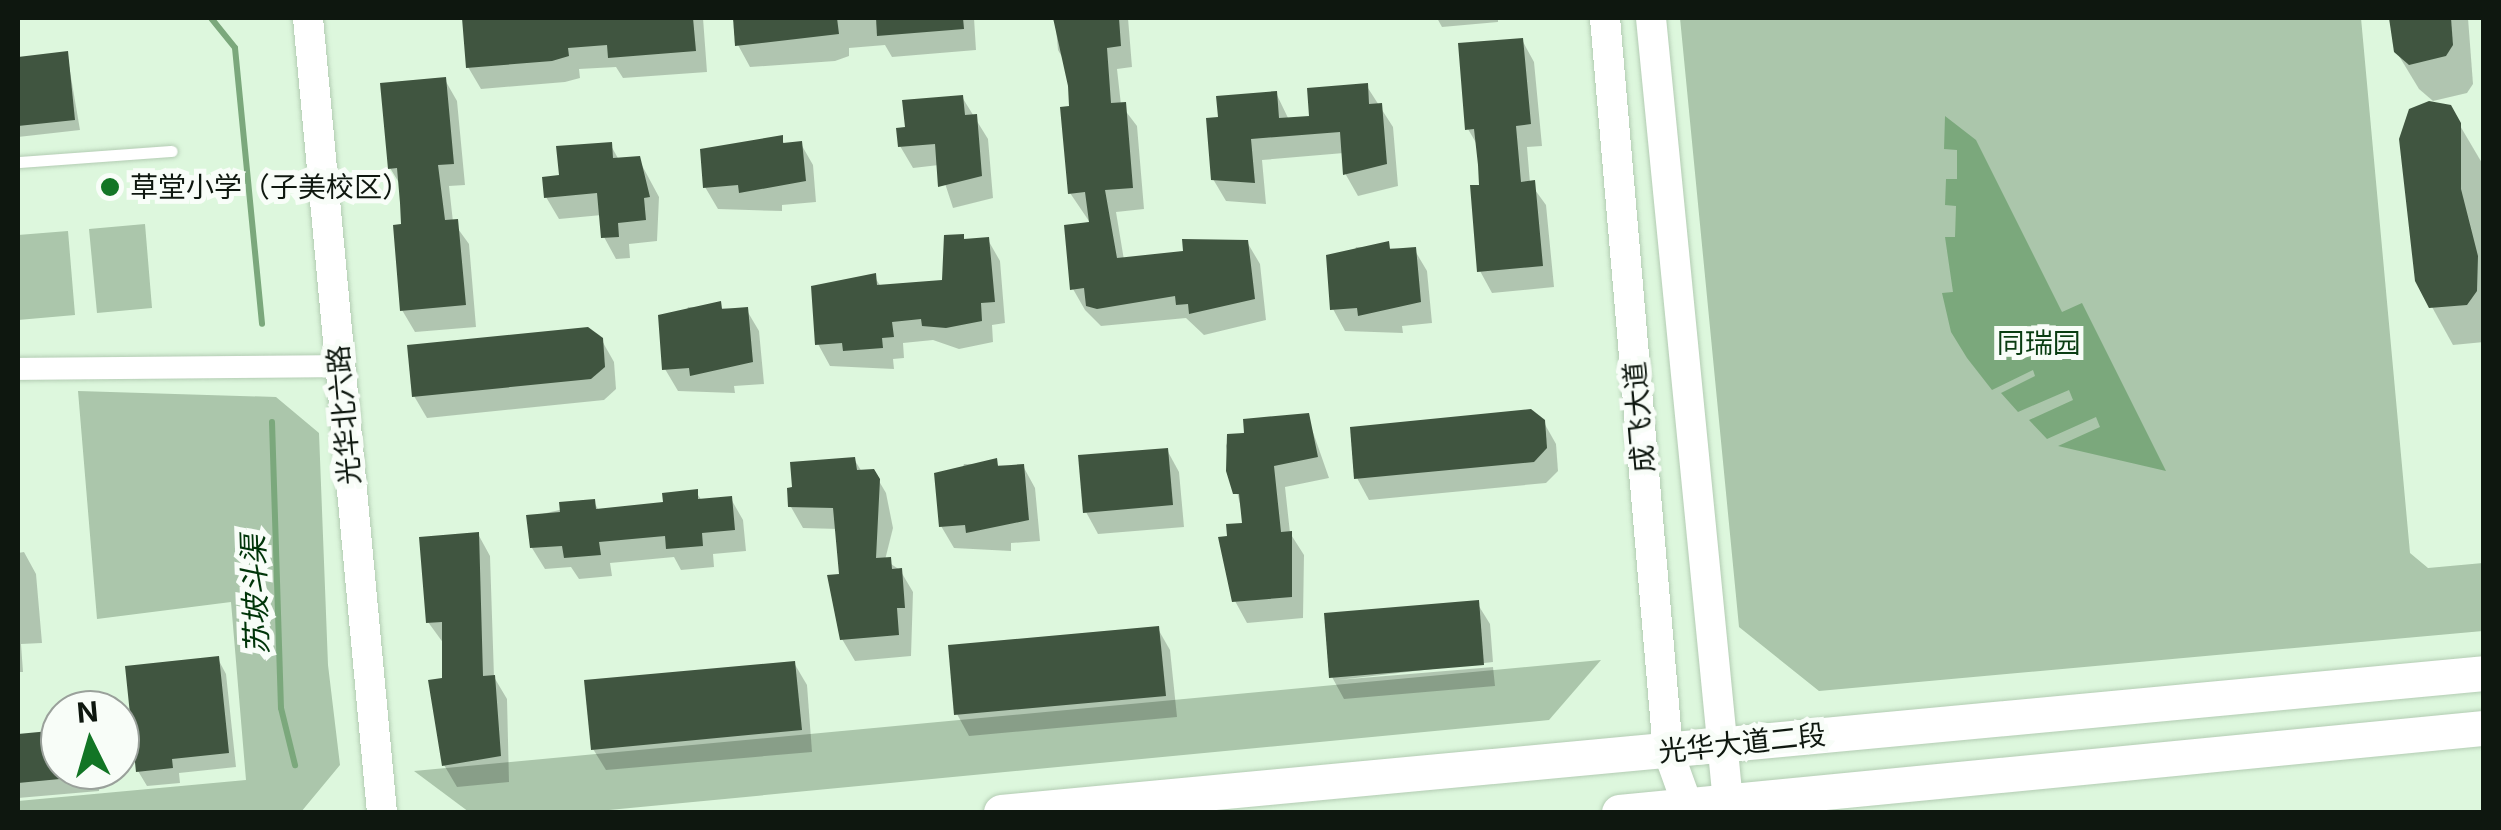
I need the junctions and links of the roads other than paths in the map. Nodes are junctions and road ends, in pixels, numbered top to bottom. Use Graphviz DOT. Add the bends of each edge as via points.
graph roads {
  1 [pos="308,18"];
  2 [pos="1604,18"];
  3 [pos="1652,18"];
  4 [pos="172,151"];
  5 [pos="18,162"];
  6 [pos="340,366"];
  7 [pos="18,369"];
  8 [pos="2484,673"];
  9 [pos="2484,728"];
  10 [pos="1722,745"];
  11 [pos="1668,751"];
  12 [pos="1728,807"];
  13 [pos="1690,809"];
  14 [pos="382,812"];
  15 [pos="1001,812"];
  16 [pos="1619,812"];
  1 -- 6 [label="main road, 光华北六路"];
  2 -- 11 [label="main road, 成飞大道"];
  3 -- 10 [label="main road, 成飞大道"];
  4 -- 5 [label="lane"];
  6 -- 7 [label="street"];
  6 -- 14 [label="main road, 光华北六路"];
  8 -- 10 [label="main road, 光华大道二段"];
  9 -- 12 [label="main road, 光华大道二段"];
  10 -- 11 [label="main road, 光华大道二段"];
  10 -- 12 [label="main road, 成飞大道"];
  11 -- 13 [label="main road, 成飞大道"];
  11 -- 15 [label="main road, 光华大道二段"];
  12 -- 13 [label="main road, 光华大道二段"];
  13 -- 16 [label="main road, 光华大道二段"];
}
